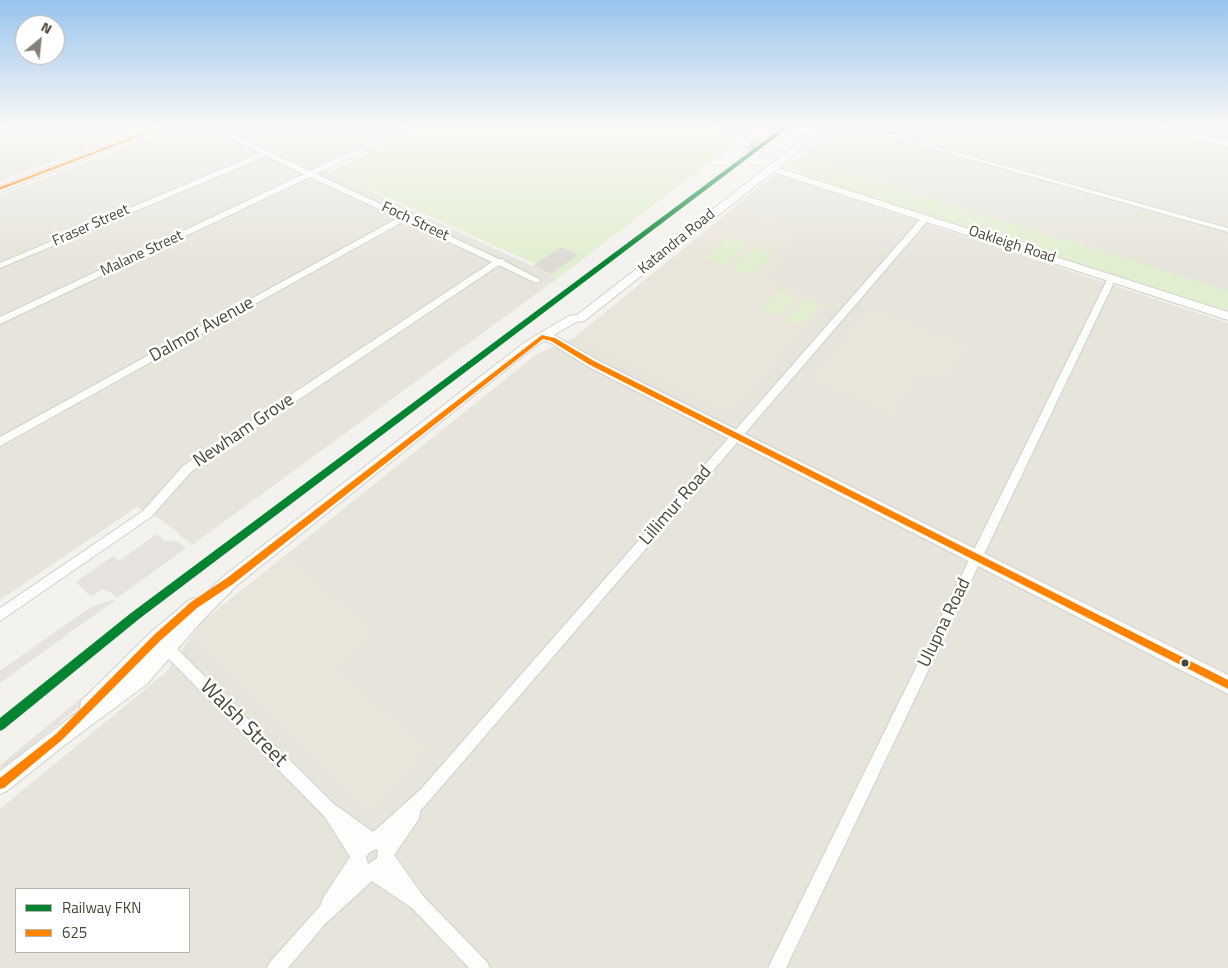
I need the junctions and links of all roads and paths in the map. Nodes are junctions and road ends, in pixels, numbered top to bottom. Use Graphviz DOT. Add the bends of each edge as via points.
graph roads {
  1 [pos="44,172"];
  2 [pos="221,172"];
  3 [pos="307,172"];
  4 [pos="315,172"];
  5 [pos="765,172"];
  6 [pos="788,172"];
  7 [pos="1021,172"];
  8 [pos="311,174"];
  9 [pos="0,189"];
  10 [pos="405,217"];
  11 [pos="926,218"];
  12 [pos="1228,230"];
  13 [pos="500,261"];
  14 [pos="0,266"];
  15 [pos="1112,278"];
  16 [pos="538,280"];
  17 [pos="1228,316"];
  18 [pos="0,321"];
  19 [pos="546,339"];
  20 [pos="737,436"];
  21 [pos="0,442"];
  22 [pos="977,558"];
  23 [pos="0,615"];
  24 [pos="162,643"];
  25 [pos="1228,684"];
  26 [pos="0,784"];
  27 [pos="328,810"];
  28 [pos="380,848"];
  29 [pos="364,865"];
  30 [pos="418,903"];
  31 [pos="276,968"];
  32 [pos="481,968"];
  33 [pos="777,968"];
  1 -- 9 [label="street"];
  2 -- 14 [label="street, Fraser Street"];
  3 -- 8 [label="street, Foch Street"];
  4 -- 8 [label="street, Malane Street"];
  5 -- 19 [label="street, Katandra Road" via="580,318 571,329"];
  6 -- 11 [label="street, Oakleigh Road"];
  7 -- 12 [label="street"];
  8 -- 10 [label="street, Foch Street"];
  8 -- 18 [label="street, Malane Street"];
  10 -- 13 [label="street, Foch Street"];
  10 -- 21 [label="street, Dalmor Avenue"];
  11 -- 15 [label="street, Oakleigh Road"];
  11 -- 20 [label="street, Lillimur Road"];
  13 -- 16 [label="street, Foch Street"];
  13 -- 23 [label="street, Newham Grove" via="187,469 147,514"];
  15 -- 17 [label="street, Oakleigh Road"];
  15 -- 22 [label="street, Ulupna Road"];
  19 -- 20 [label="street" via="558,351 592,362"];
  19 -- 24 [label="street, Katandra Road" via="522,352 230,581"];
  20 -- 22 [label="street"];
  20 -- 28 [label="street, Lillimur Road"];
  22 -- 25 [label="street"];
  22 -- 33 [label="street, Ulupna Road"];
  24 -- 26 [label="street, Katandra Road" via="140,678"];
  24 -- 27 [label="street, Walsh Street"];
  27 -- 28 [label="street, Walsh Street"];
  27 -- 29 [label="street, Walsh Street"];
  28 -- 29 [label="street" via="364,846"];
  28 -- 29 [label="street" via="382,867"];
  28 -- 30 [label="street, Walsh Street"];
  29 -- 30 [label="street, Walsh Street"];
  29 -- 31 [label="street"];
  30 -- 32 [label="street, Walsh Street"];
}
